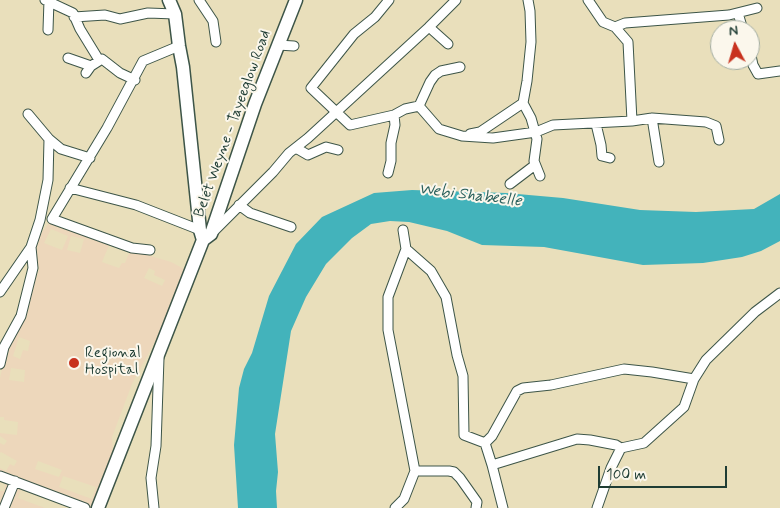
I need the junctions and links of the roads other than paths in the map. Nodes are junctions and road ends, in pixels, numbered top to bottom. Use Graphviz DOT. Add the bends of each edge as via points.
graph roads {
  1 [pos="47,0"];
  2 [pos="169,0"];
  3 [pos="199,0"];
  4 [pos="296,0"];
  5 [pos="389,0"];
  6 [pos="456,0"];
  7 [pos="528,0"];
  8 [pos="588,0"];
  9 [pos="757,8"];
  10 [pos="738,13"];
  11 [pos="175,14"];
  12 [pos="74,17"];
  13 [pos="740,20"];
  14 [pos="430,27"];
  15 [pos="615,27"];
  16 [pos="48,30"];
  17 [pos="216,42"];
  18 [pos="448,44"];
  19 [pos="278,45"];
  20 [pos="179,46"];
  21 [pos="294,46"];
  22 [pos="68,58"];
  23 [pos="99,60"];
  24 [pos="460,67"];
  25 [pos="756,70"];
  26 [pos="780,71"];
  27 [pos="135,80"];
  28 [pos="523,102"];
  29 [pos="419,106"];
  30 [pos="336,111"];
  31 [pos="28,114"];
  32 [pos="394,115"];
  33 [pos="652,118"];
  34 [pos="632,121"];
  35 [pos="596,124"];
  36 [pos="536,132"];
  37 [pos="462,136"];
  38 [pos="48,139"];
  39 [pos="719,140"];
  40 [pos="296,148"];
  41 [pos="338,150"];
  42 [pos="90,158"];
  43 [pos="610,158"];
  44 [pos="659,162"];
  45 [pos="536,165"];
  46 [pos="388,173"];
  47 [pos="540,176"];
  48 [pos="510,184"];
  49 [pos="70,188"];
  50 [pos="239,205"];
  51 [pos="291,228"];
  52 [pos="403,230"];
  53 [pos="205,235"];
  54 [pos="31,246"];
  55 [pos="406,249"];
  56 [pos="150,250"];
  57 [pos="0,292"];
  58 [pos="780,292"];
  59 [pos="159,351"];
  60 [pos="0,364"];
  61 [pos="694,379"];
  62 [pos="485,443"];
  63 [pos="621,448"];
  64 [pos="492,465"];
  65 [pos="415,471"];
  66 [pos="0,476"];
  67 [pos="15,481"];
  68 [pos="4,508"];
  69 [pos="85,508"];
  70 [pos="98,508"];
  71 [pos="154,508"];
  72 [pos="395,508"];
  73 [pos="476,508"];
  74 [pos="503,508"];
  75 [pos="597,508"];
  1 -- 12 [label="street" via="68,9"];
  1 -- 16 [label="street"];
  2 -- 11 [label="main road"];
  3 -- 17 [label="street" via="213,21"];
  4 -- 19 [label="main road, Belet Weyne - Tayeeglow Road"];
  5 -- 30 [label="street" via="354,34 311,88"];
  6 -- 14 [label="street"];
  7 -- 28 [label="street" via="531,42"];
  8 -- 15 [label="street" via="603,22"];
  9 -- 10 [label="street"];
  10 -- 13 [label="street"];
  10 -- 15 [label="street" via="625,23"];
  11 -- 12 [label="street" via="148,13 120,19 105,15"];
  11 -- 20 [label="main road"];
  12 -- 23 [label="street"];
  14 -- 18 [label="street"];
  14 -- 30 [label="street"];
  15 -- 34 [label="street" via="628,42"];
  19 -- 21 [label="street"];
  19 -- 53 [label="main road, Belet Weyne - Tayeeglow Road"];
  20 -- 27 [label="street" via="144,61"];
  20 -- 53 [label="main road"];
  22 -- 23 [label="street" via="88,69"];
  23 -- 27 [label="street"];
  24 -- 29 [label="street" via="435,75"];
  25 -- 26 [label="street" via="758,74"];
  27 -- 42 [label="street"];
  28 -- 36 [label="street"];
  28 -- 37 [label="street" via="480,132"];
  29 -- 32 [label="street"];
  29 -- 37 [label="street" via="439,129"];
  30 -- 32 [label="street" via="350,125"];
  30 -- 40 [label="street"];
  31 -- 38 [label="street"];
  32 -- 46 [label="street"];
  33 -- 34 [label="street"];
  33 -- 39 [label="street" via="706,122 716,126"];
  33 -- 44 [label="street"];
  34 -- 35 [label="street"];
  35 -- 36 [label="street" via="553,125"];
  35 -- 43 [label="street" via="602,156"];
  36 -- 37 [label="street" via="493,138"];
  36 -- 45 [label="street"];
  38 -- 42 [label="street" via="61,149"];
  38 -- 54 [label="street" via="46,194"];
  40 -- 41 [label="street" via="308,155 326,147"];
  40 -- 50 [label="street"];
  42 -- 49 [label="street"];
  45 -- 47 [label="street"];
  45 -- 48 [label="street"];
  49 -- 53 [label="street" via="136,205"];
  49 -- 56 [label="street" via="52,219 132,248"];
  50 -- 51 [label="street" via="246,211"];
  50 -- 53 [label="street"];
  52 -- 55 [label="street"];
  53 -- 59 [label="main road, Belet Weyne - Tayeeglow Road"];
  54 -- 57 [label="street"];
  54 -- 60 [label="street" via="33,268 21,316 4,348"];
  55 -- 62 [label="street" via="431,271 446,298 463,376 464,434"];
  55 -- 65 [label="street" via="388,297 388,330"];
  58 -- 61 [label="street" via="706,360"];
  59 -- 70 [label="main road, Belet Weyne - Tayeeglow Road"];
  59 -- 71 [label="street" via="161,446 152,478"];
  61 -- 62 [label="street" via="624,369 523,388 517,392"];
  61 -- 63 [label="street" via="684,407 644,443"];
  62 -- 64 [label="street"];
  63 -- 64 [label="street" via="577,439"];
  63 -- 75 [label="street"];
  64 -- 74 [label="street"];
  65 -- 72 [label="street" via="404,499"];
  65 -- 73 [label="street" via="454,472 477,502"];
  66 -- 67 [label="street"];
  67 -- 68 [label="street"];
  67 -- 69 [label="street"];
}
